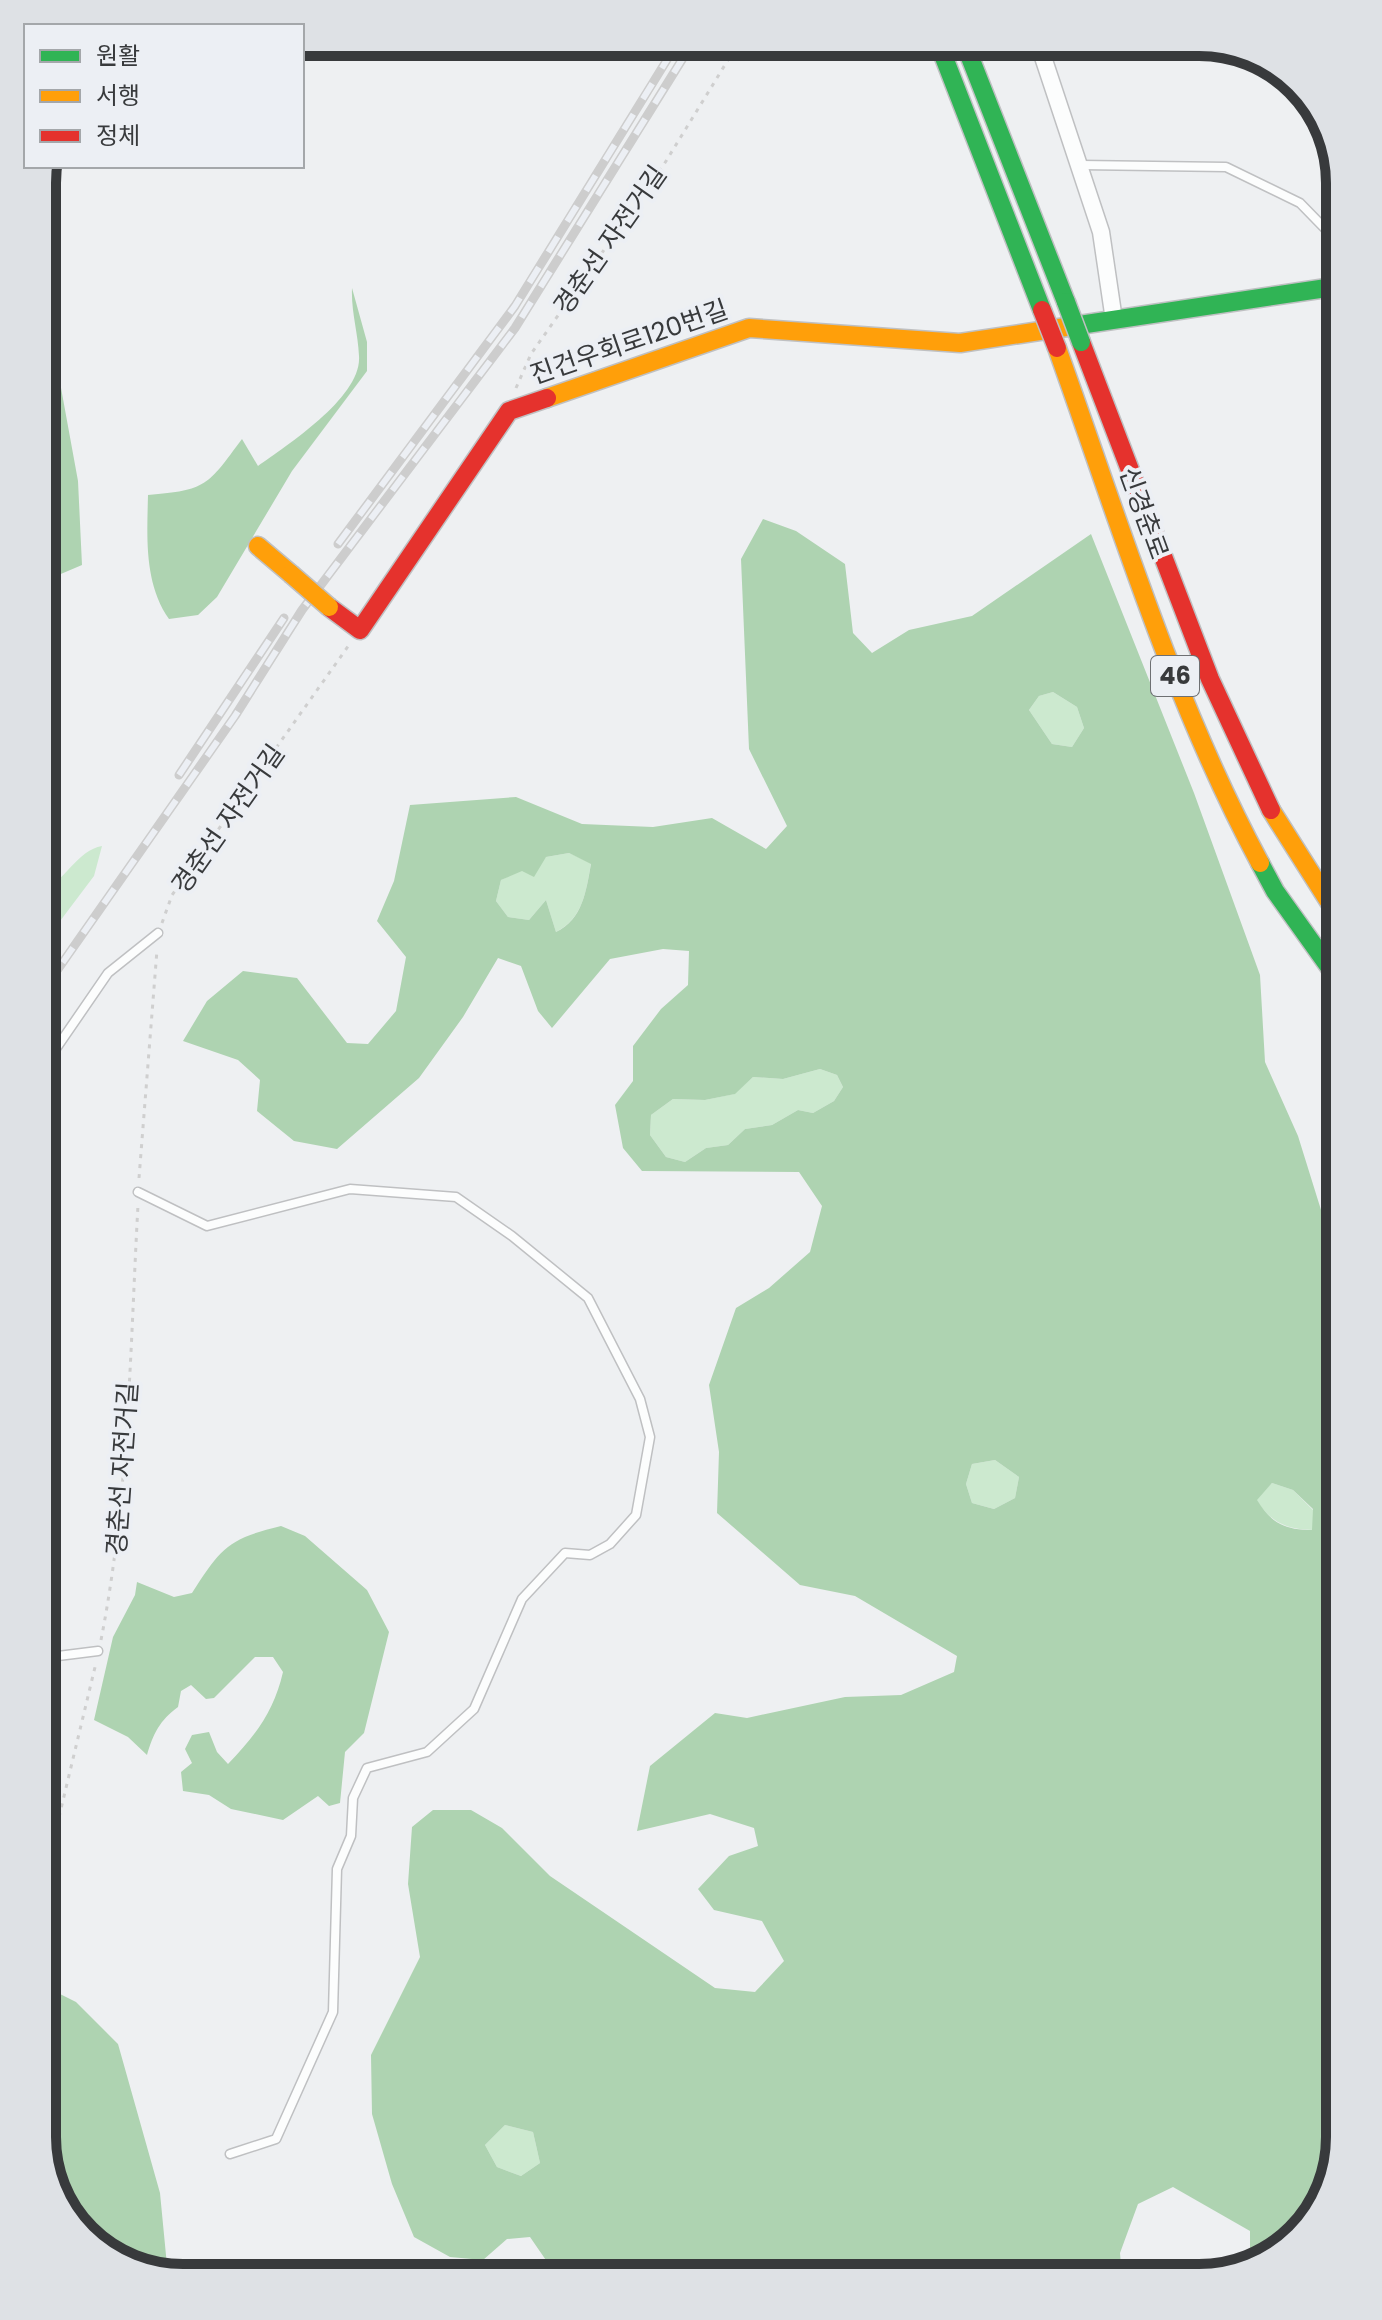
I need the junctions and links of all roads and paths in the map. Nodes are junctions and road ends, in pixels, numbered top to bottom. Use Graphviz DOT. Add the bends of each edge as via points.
graph roads {
  1 [pos="730,56"];
  2 [pos="943,56"];
  3 [pos="969,56"];
  4 [pos="1043,56"];
  5 [pos="1081,165"];
  6 [pos="1326,230"];
  7 [pos="1326,288"];
  8 [pos="1114,320"];
  9 [pos="509,411"];
  10 [pos="258,546"];
  11 [pos="360,630"];
  12 [pos="1326,901"];
  13 [pos="158,933"];
  14 [pos="1326,962"];
  15 [pos="56,1049"];
  16 [pos="138,1192"];
  17 [pos="98,1651"];
  18 [pos="56,1656"];
  19 [pos="56,1825"];
  20 [pos="230,2154"];
  1 -- 9 [label="path, 경춘선 자전거길" via="663,166 531,354"];
  2 -- 14 [label="main road, 신경춘로 / 46, bridge" via="1226,800 1275,891"];
  3 -- 12 [label="main road, 신경춘로 / 46, bridge" via="1223,715 1266,808"];
  4 -- 5 [label="street"];
  5 -- 6 [label="lane" via="1226,167 1300,203"];
  5 -- 8 [label="street" via="1101,232"];
  7 -- 8 [label="main road, 진건우회로120번길"];
  8 -- 9 [label="main road, 진건우회로120번길" via="960,343 749,328"];
  9 -- 11 [label="main road, 진건우회로120번길"];
  10 -- 11 [label="main road, bridge"];
  11 -- 13 [label="path, 경춘선 자전거길" via="172,895"];
  13 -- 15 [label="lane" via="108,973"];
  13 -- 16 [label="path, 경춘선 자전거길"];
  16 -- 17 [label="path, 경춘선 자전거길" via="115,1568"];
  16 -- 20 [label="lane" via="207,1226 350,1189 456,1197 588,1298 640,1399 650,1437 636,1515 610,1544 590,1555 565,1553 522,1599 474,1709 427,1752 367,1768 353,1798 351,1836 337,1869 333,2012 276,2139"];
  17 -- 18 [label="lane"];
  17 -- 19 [label="path, 경춘선 자전거길"];
}
